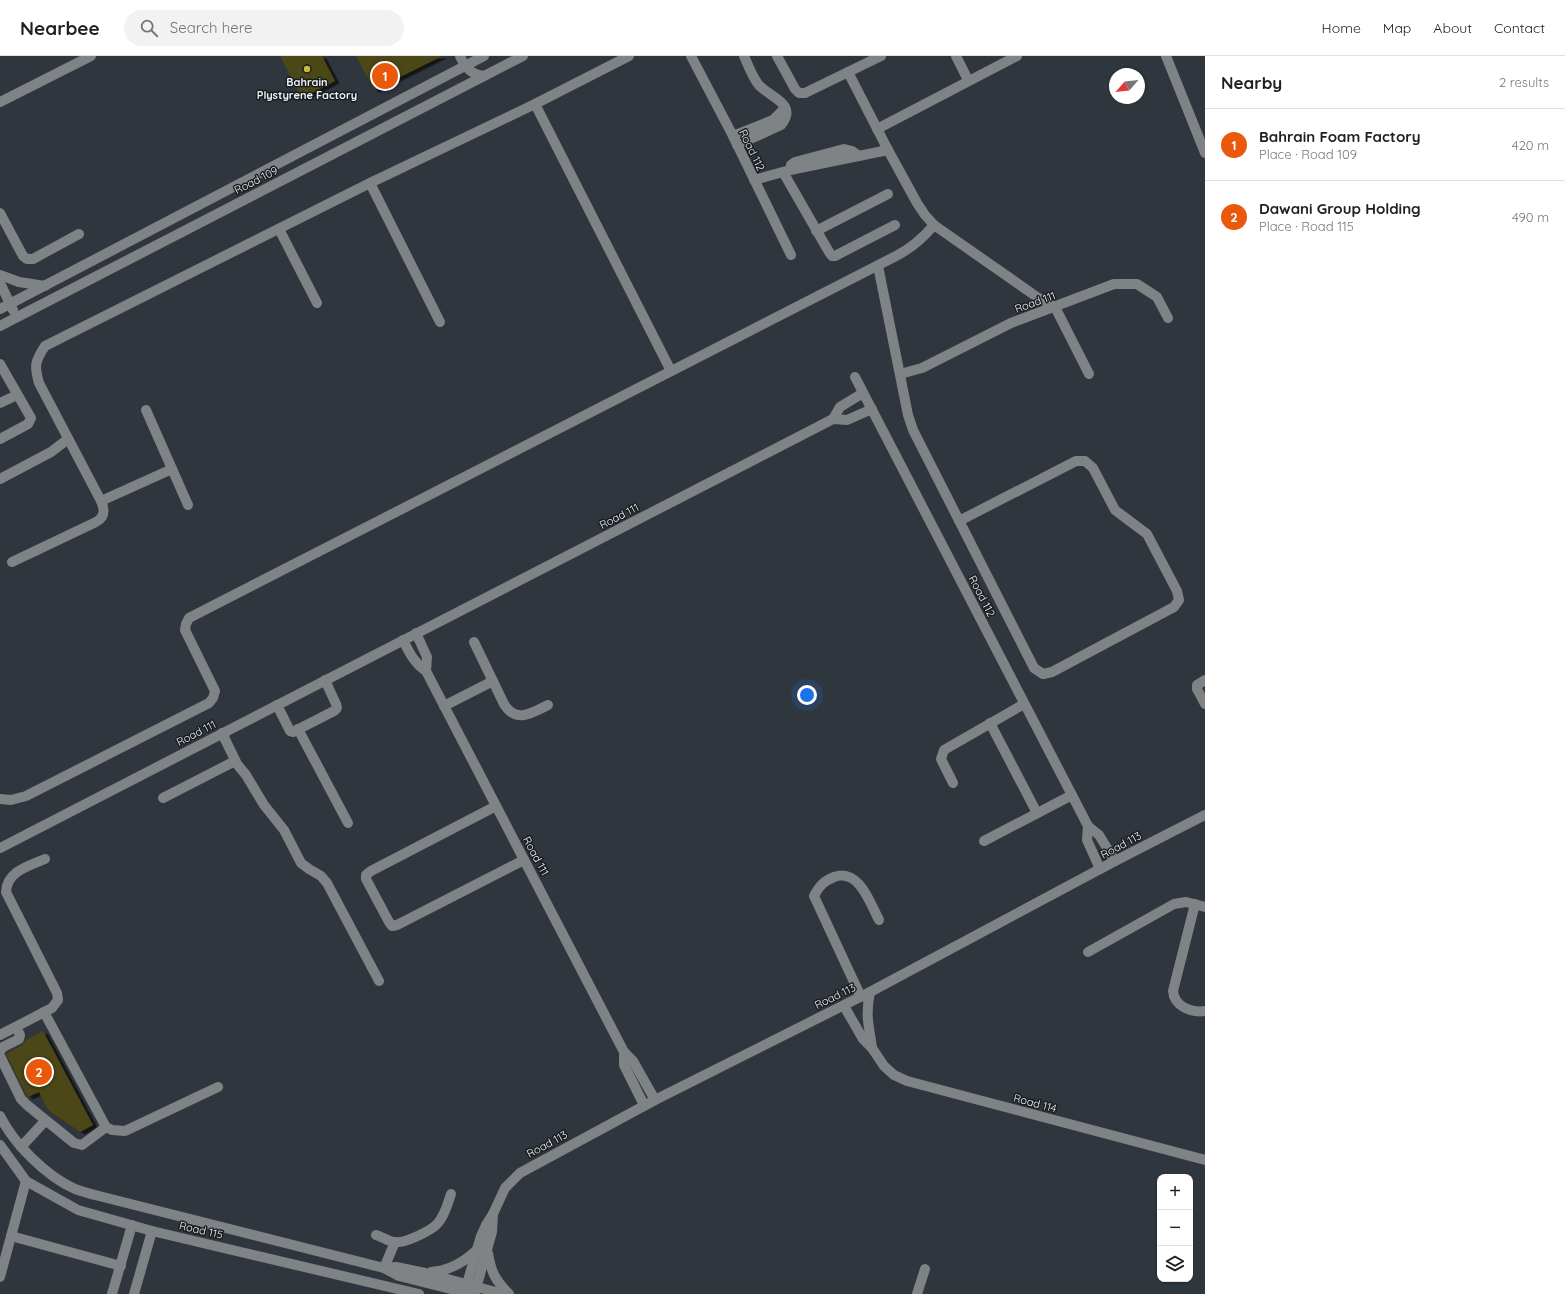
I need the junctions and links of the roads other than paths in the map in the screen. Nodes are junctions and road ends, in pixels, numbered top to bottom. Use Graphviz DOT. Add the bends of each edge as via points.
graph roads {
  1 [pos="92,56"];
  2 [pos="460,56"];
  3 [pos="523,56"];
  4 [pos="629,56"];
  5 [pos="691,56"];
  6 [pos="744,56"];
  7 [pos="778,56"];
  8 [pos="881,56"];
  9 [pos="956,56"];
  10 [pos="1017,56"];
  11 [pos="1166,56"];
  12 [pos="479,57"];
  13 [pos="465,66"];
  14 [pos="848,72"];
  15 [pos="479,77"];
  16 [pos="968,80"];
  17 [pos="0,102"];
  18 [pos="535,104"];
  19 [pos="877,128"];
  20 [pos="735,141"];
  21 [pos="888,150"];
  22 [pos="1205,153"];
  23 [pos="859,156"];
  24 [pos="786,171"];
  25 [pos="754,180"];
  26 [pos="370,183"];
  27 [pos="888,194"];
  28 [pos="0,214"];
  29 [pos="934,225"];
  30 [pos="895,226"];
  31 [pos="279,229"];
  32 [pos="816,231"];
  33 [pos="79,234"];
  34 [pos="791,255"];
  35 [pos="878,266"];
  36 [pos="0,275"];
  37 [pos="0,283"];
  38 [pos="45,286"];
  39 [pos="316,302"];
  40 [pos="3,306"];
  41 [pos="1055,307"];
  42 [pos="1168,318"];
  43 [pos="9,321"];
  44 [pos="440,322"];
  45 [pos="0,364"];
  46 [pos="671,371"];
  47 [pos="900,374"];
  48 [pos="1089,374"];
  49 [pos="855,377"];
  50 [pos="863,393"];
  51 [pos="17,395"];
  52 [pos="0,403"];
  53 [pos="146,410"];
  54 [pos="872,410"];
  55 [pos="833,419"];
  56 [pos="0,439"];
  57 [pos="68,439"];
  58 [pos="172,469"];
  59 [pos="0,479"];
  60 [pos="101,501"];
  61 [pos="188,505"];
  62 [pos="959,521"];
  63 [pos="12,562"];
  64 [pos="416,633"];
  65 [pos="403,640"];
  66 [pos="474,642"];
  67 [pos="426,671"];
  68 [pos="325,680"];
  69 [pos="1205,680"];
  70 [pos="493,681"];
  71 [pos="1024,704"];
  72 [pos="1205,704"];
  73 [pos="277,705"];
  74 [pos="548,705"];
  75 [pos="444,706"];
  76 [pos="990,723"];
  77 [pos="298,730"];
  78 [pos="222,733"];
  79 [pos="236,761"];
  80 [pos="953,783"];
  81 [pos="1072,795"];
  82 [pos="163,798"];
  83 [pos="0,799"];
  84 [pos="496,806"];
  85 [pos="1037,813"];
  86 [pos="1205,815"];
  87 [pos="348,823"];
  88 [pos="1088,826"];
  89 [pos="984,841"];
  90 [pos="0,848"];
  91 [pos="45,858"];
  92 [pos="524,860"];
  93 [pos="1115,861"];
  94 [pos="1100,869"];
  95 [pos="1195,904"];
  96 [pos="1205,907"];
  97 [pos="878,920"];
  98 [pos="1088,952"];
  99 [pos="379,980"];
  100 [pos="870,992"];
  101 [pos="861,997"];
  102 [pos="844,1006"];
  103 [pos="1205,1011"];
  104 [pos="44,1012"];
  105 [pos="16,1027"];
  106 [pos="0,1035"];
  107 [pos="872,1048"];
  108 [pos="0,1051"];
  109 [pos="624,1052"];
  110 [pos="0,1056"];
  111 [pos="218,1087"];
  112 [pos="654,1100"];
  113 [pos="644,1105"];
  114 [pos="0,1116"];
  115 [pos="45,1121"];
  116 [pos="106,1127"];
  117 [pos="0,1146"];
  118 [pos="21,1147"];
  119 [pos="9,1157"];
  120 [pos="1205,1160"];
  121 [pos="0,1162"];
  122 [pos="26,1181"];
  123 [pos="451,1194"];
  124 [pos="493,1214"];
  125 [pos="132,1225"];
  126 [pos="152,1231"];
  127 [pos="376,1235"];
  128 [pos="11,1236"];
  129 [pos="394,1242"];
  130 [pos="488,1249"];
  131 [pos="477,1250"];
  132 [pos="121,1266"];
  133 [pos="384,1268"];
  134 [pos="924,1269"];
  135 [pos="425,1273"];
  136 [pos="0,1277"];
  137 [pos="469,1291"];
  138 [pos="112,1294"];
  139 [pos="134,1294"];
  140 [pos="419,1294"];
  141 [pos="503,1294"];
  142 [pos="509,1294"];
  143 [pos="917,1294"];
  1 -- 17 [label="street"];
  2 -- 13 [label="street"];
  3 -- 15 [label="street, Road 109"];
  4 -- 18 [label="street"];
  5 -- 20 [label="street, Road 112"];
  6 -- 20 [label="street" via="757,83 776,97 785,108 773,120"];
  7 -- 14 [label="street" via="794,89 799,93 805,93"];
  8 -- 14 [label="street"];
  9 -- 16 [label="street"];
  10 -- 16 [label="street"];
  11 -- 22 [label="street"];
  12 -- 13 [label="street, Road 109"];
  12 -- 15 [label="street"];
  13 -- 15 [label="street"];
  13 -- 38 [label="street, Road 109"];
  14 -- 19 [label="street"];
  15 -- 43 [label="street, Road 109"];
  16 -- 19 [label="street"];
  18 -- 26 [label="street"];
  18 -- 46 [label="street"];
  19 -- 21 [label="street"];
  20 -- 25 [label="street, Road 112"];
  21 -- 23 [label="street"];
  21 -- 29 [label="street" via="917,203"];
  23 -- 24 [label="street" via="851,164 803,174"];
  23 -- 24 [label="street" via="852,150 844,150 795,162"];
  24 -- 25 [label="street"];
  24 -- 32 [label="street"];
  25 -- 34 [label="street, Road 112"];
  26 -- 31 [label="street"];
  26 -- 44 [label="street"];
  27 -- 32 [label="street"];
  28 -- 33 [label="street" via="22,256 27,259 33,259"];
  29 -- 35 [label="street" via="911,248"];
  29 -- 41 [label="street"];
  30 -- 32 [label="street" via="835,256 830,254"];
  31 -- 39 [label="street"];
  31 -- 57 [label="street" via="45,346 37,357 35,370 39,383"];
  35 -- 46 [label="street"];
  35 -- 47 [label="street"];
  36 -- 38 [label="street" via="19,282"];
  37 -- 40 [label="street"];
  38 -- 40 [label="street, Road 109"];
  40 -- 43 [label="street"];
  41 -- 42 [label="street, Road 111" via="1114,284 1137,284 1157,297"];
  41 -- 47 [label="street, Road 111" via="1011,323 922,368"];
  41 -- 48 [label="street"];
  45 -- 51 [label="street"];
  46 -- 83 [label="street" via="190,618 185,630 215,691 209,703 26,796 11,800"];
  47 -- 62 [label="street" via="913,430"];
  49 -- 50 [label="street, Road 112"];
  50 -- 54 [label="street, Road 112"];
  50 -- 55 [label="street, Road 111" via="840,407"];
  51 -- 52 [label="street"];
  51 -- 56 [label="street" via="30,421 26,426"];
  53 -- 58 [label="street"];
  54 -- 55 [label="street, Road 111" via="847,420"];
  54 -- 71 [label="street, Road 112"];
  55 -- 64 [label="street, Road 111"];
  57 -- 59 [label="street" via="51,452"];
  57 -- 60 [label="street"];
  58 -- 60 [label="street"];
  58 -- 61 [label="street"];
  60 -- 63 [label="street" via="104,514 101,519"];
  62 -- 62 [label="street" via="1034,668 1043,674 1052,672 1174,607 1179,600 1177,591 1147,534 1115,510 1093,468 1085,461 1076,461"];
  64 -- 65 [label="street, Road 111"];
  64 -- 67 [label="street, Road 111" via="426,657"];
  65 -- 67 [label="street, Road 111" via="413,659"];
  65 -- 68 [label="street, Road 111"];
  66 -- 70 [label="street"];
  67 -- 75 [label="street, Road 111"];
  68 -- 73 [label="street, Road 111"];
  68 -- 77 [label="street" via="337,708"];
  69 -- 72 [label="street" via="1198,684 1197,689"];
  70 -- 74 [label="street" via="507,708 515,714 530,714"];
  70 -- 75 [label="street"];
  71 -- 76 [label="street"];
  71 -- 81 [label="street, Road 112"];
  73 -- 77 [label="street" via="290,731"];
  73 -- 78 [label="street, Road 111"];
  75 -- 84 [label="street, Road 111"];
  76 -- 80 [label="street" via="946,748 942,753 941,759"];
  76 -- 85 [label="street"];
  77 -- 87 [label="street"];
  78 -- 79 [label="street"];
  78 -- 90 [label="street, Road 111"];
  79 -- 82 [label="street"];
  79 -- 99 [label="street" via="264,806 284,830 301,863 321,876 326,883"];
  81 -- 85 [label="street"];
  81 -- 88 [label="street, Road 112"];
  84 -- 92 [label="street, Road 111"];
  84 -- 92 [label="street" via="370,870 366,879 392,926"];
  85 -- 89 [label="street"];
  86 -- 93 [label="street, Road 113"];
  88 -- 93 [label="street, Road 112" via="1099,835"];
  88 -- 94 [label="street, Road 112" via="1087,840"];
  91 -- 104 [label="street" via="13,874 6,885 6,892 57,993 57,1003"];
  92 -- 109 [label="street, Road 111"];
  93 -- 94 [label="street, Road 113"];
  94 -- 100 [label="street, Road 113"];
  95 -- 96 [label="street"];
  95 -- 98 [label="street" via="1174,904"];
  95 -- 103 [label="street" via="1173,995 1183,1007 1196,1012"];
  97 -- 101 [label="street" via="861,885 845,875 826,880 814,896"];
  100 -- 101 [label="street, Road 113"];
  100 -- 107 [label="street, Road 114" via="867,1017"];
  101 -- 102 [label="street, Road 113"];
  102 -- 107 [label="street, Road 114" via="863,1039"];
  102 -- 112 [label="street, Road 113"];
  104 -- 105 [label="street"];
  104 -- 116 [label="street"];
  105 -- 106 [label="street"];
  105 -- 108 [label="street" via="19,1039"];
  107 -- 120 [label="street, Road 114" via="884,1066 894,1075 907,1081"];
  109 -- 112 [label="street, Road 111" via="633,1061"];
  109 -- 113 [label="street, Road 111" via="624,1065"];
  110 -- 115 [label="street" via="24,1102"];
  111 -- 116 [label="street" via="125,1131"];
  112 -- 113 [label="street, Road 113"];
  113 -- 124 [label="street, Road 113" via="520,1172 505,1188"];
  114 -- 118 [label="street, Road 115"];
  115 -- 116 [label="street" via="79,1145"];
  115 -- 118 [label="street"];
  117 -- 119 [label="street, Road 115"];
  118 -- 133 [label="street, Road 115" via="54,1176 87,1192"];
  119 -- 121 [label="street"];
  119 -- 122 [label="street, Road 115"];
  122 -- 125 [label="street, Road 115" via="78,1210"];
  122 -- 128 [label="street"];
  123 -- 129 [label="street" via="441,1219 435,1226 406,1240"];
  124 -- 130 [label="street, Road 113"];
  124 -- 131 [label="street, Road 113" via="483,1230"];
  125 -- 126 [label="street, Road 115"];
  125 -- 132 [label="street"];
  126 -- 139 [label="street"];
  126 -- 140 [label="street, Road 115"];
  127 -- 129 [label="street"];
  128 -- 132 [label="street"];
  128 -- 136 [label="street"];
  129 -- 133 [label="street"];
  130 -- 137 [label="street, Road 113"];
  130 -- 142 [label="street" via="496,1280"];
  131 -- 135 [label="street" via="457,1265"];
  131 -- 137 [label="street, Road 113"];
  132 -- 138 [label="street"];
  133 -- 135 [label="street, Road 115" via="396,1267"];
  133 -- 137 [label="street, Road 115" via="399,1276"];
  134 -- 143 [label="street"];
  135 -- 137 [label="street, Road 115"];
  137 -- 141 [label="street, Road 115"];
}
